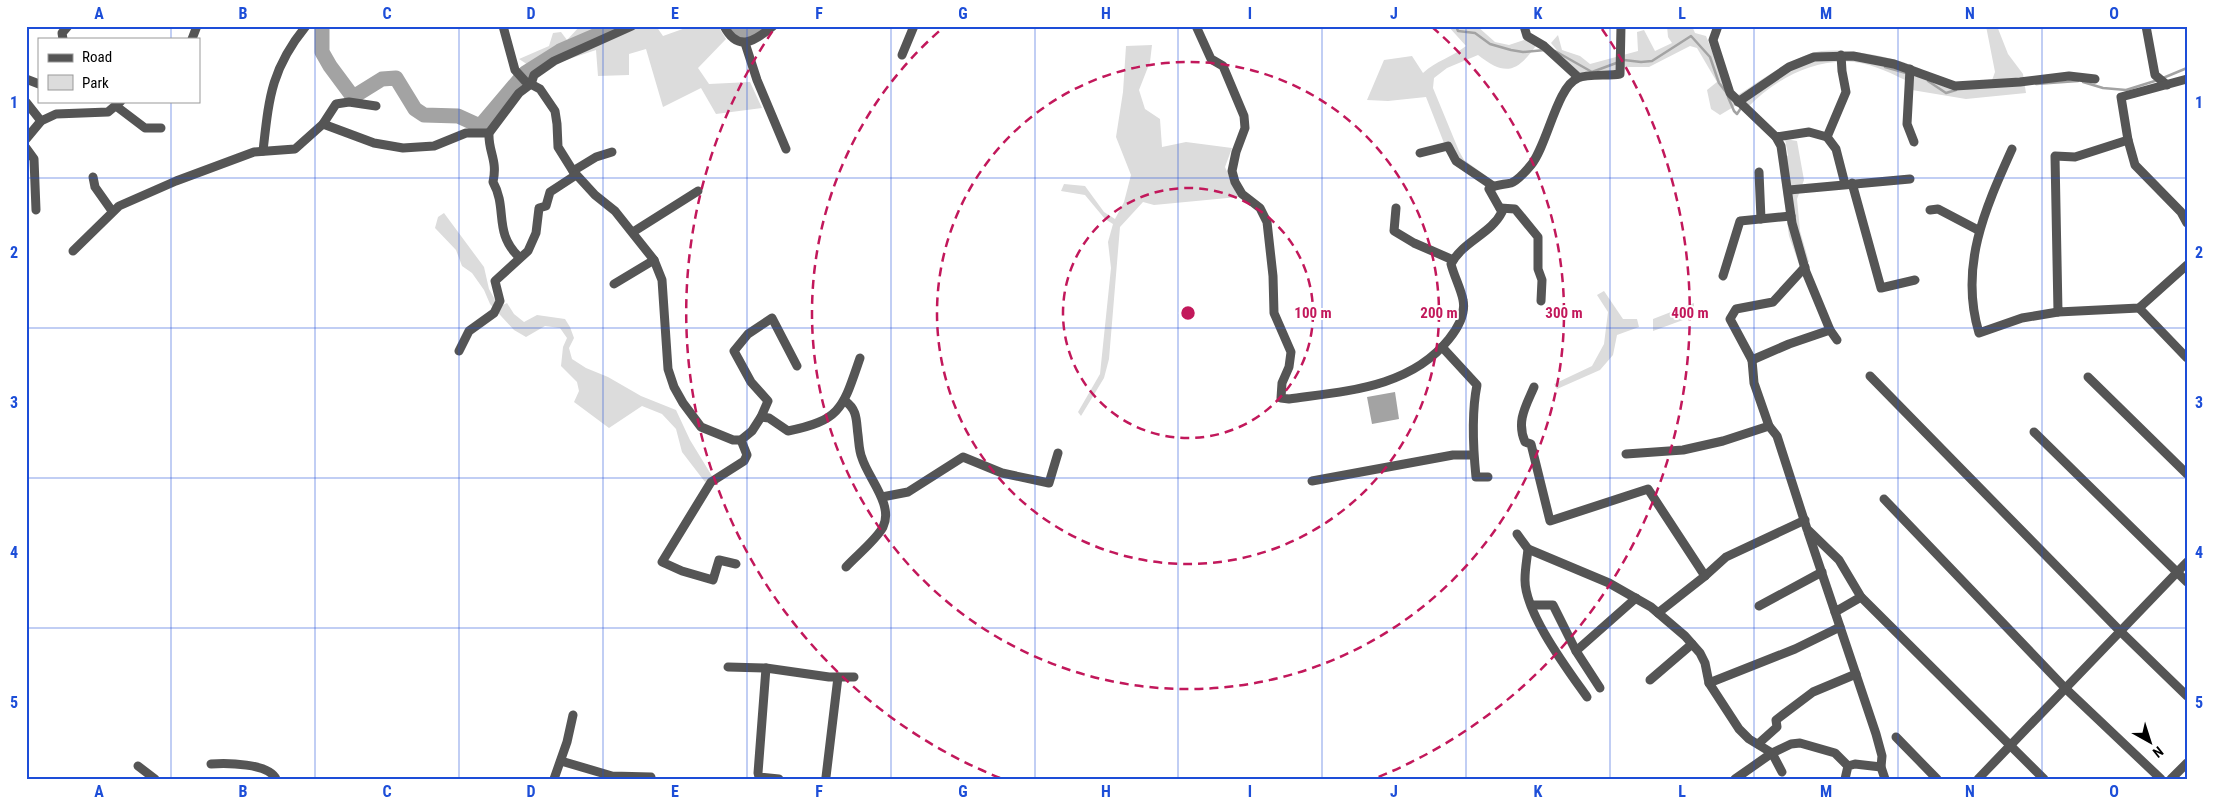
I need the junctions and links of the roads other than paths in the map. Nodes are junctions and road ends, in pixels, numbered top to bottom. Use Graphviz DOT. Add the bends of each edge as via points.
graph roads {
  1 [pos="68,26"];
  2 [pos="196,26"];
  3 [pos="306,26"];
  4 [pos="503,26"];
  5 [pos="632,26"];
  6 [pos="724,26"];
  7 [pos="774,26"];
  8 [pos="914,26"];
  9 [pos="1196,26"];
  10 [pos="1524,26"];
  11 [pos="1621,26"];
  12 [pos="1718,26"];
  13 [pos="2146,26"];
  14 [pos="63,38"];
  15 [pos="192,38"];
  16 [pos="745,43"];
  17 [pos="902,55"];
  18 [pos="1841,55"];
  19 [pos="1910,69"];
  20 [pos="1578,77"];
  21 [pos="26,79"];
  22 [pos="2095,79"];
  23 [pos="2187,80"];
  24 [pos="528,82"];
  25 [pos="38,84"];
  26 [pos="2168,85"];
  27 [pos="26,102"];
  28 [pos="1738,102"];
  29 [pos="118,103"];
  30 [pos="376,106"];
  31 [pos="41,121"];
  32 [pos="324,124"];
  33 [pos="161,128"];
  34 [pos="489,133"];
  35 [pos="1776,137"];
  36 [pos="1827,137"];
  37 [pos="26,139"];
  38 [pos="2128,140"];
  39 [pos="1914,142"];
  40 [pos="26,148"];
  41 [pos="786,149"];
  42 [pos="2012,149"];
  43 [pos="263,151"];
  44 [pos="612,152"];
  45 [pos="1420,153"];
  46 [pos="1759,172"];
  47 [pos="574,173"];
  48 [pos="93,177"];
  49 [pos="1910,179"];
  50 [pos="1849,183"];
  51 [pos="1493,186"];
  52 [pos="1789,190"];
  53 [pos="698,191"];
  54 [pos="1396,208"];
  55 [pos="1500,208"];
  56 [pos="36,210"];
  57 [pos="1930,210"];
  58 [pos="112,211"];
  59 [pos="1791,216"];
  60 [pos="1761,219"];
  61 [pos="2187,224"];
  62 [pos="1978,230"];
  63 [pos="633,232"];
  64 [pos="73,251"];
  65 [pos="519,257"];
  66 [pos="654,260"];
  67 [pos="1453,260"];
  68 [pos="2187,265"];
  69 [pos="1805,267"];
  70 [pos="1723,276"];
  71 [pos="1915,280"];
  72 [pos="614,284"];
  73 [pos="1541,301"];
  74 [pos="2139,308"];
  75 [pos="2058,312"];
  76 [pos="1830,330"];
  77 [pos="1836,340"];
  78 [pos="1442,347"];
  79 [pos="459,351"];
  80 [pos="860,358"];
  81 [pos="2187,358"];
  82 [pos="1752,360"];
  83 [pos="797,366"];
  84 [pos="1870,376"];
  85 [pos="2088,377"];
  86 [pos="1534,387"];
  87 [pos="845,401"];
  88 [pos="761,418"];
  89 [pos="1769,426"];
  90 [pos="2034,432"];
  91 [pos="741,440"];
  92 [pos="1058,453"];
  93 [pos="1473,454"];
  94 [pos="1626,454"];
  95 [pos="2187,474"];
  96 [pos="1488,477"];
  97 [pos="1312,481"];
  98 [pos="882,497"];
  99 [pos="1884,499"];
  100 [pos="1805,520"];
  101 [pos="1807,529"];
  102 [pos="1518,534"];
  103 [pos="1528,549"];
  104 [pos="2187,562"];
  105 [pos="736,564"];
  106 [pos="846,567"];
  107 [pos="1822,572"];
  108 [pos="2177,572"];
  109 [pos="1706,576"];
  110 [pos="2187,582"];
  111 [pos="1861,597"];
  112 [pos="1636,598"];
  113 [pos="1532,605"];
  114 [pos="1758,606"];
  115 [pos="1835,612"];
  116 [pos="1658,613"];
  117 [pos="1840,627"];
  118 [pos="2120,631"];
  119 [pos="1692,644"];
  120 [pos="1576,651"];
  121 [pos="728,668"];
  122 [pos="766,668"];
  123 [pos="1856,674"];
  124 [pos="838,677"];
  125 [pos="854,678"];
  126 [pos="1650,680"];
  127 [pos="1709,683"];
  128 [pos="1600,688"];
  129 [pos="2065,688"];
  130 [pos="2187,696"];
  131 [pos="1587,697"];
  132 [pos="573,715"];
  133 [pos="1896,737"];
  134 [pos="1758,744"];
  135 [pos="2010,745"];
  136 [pos="1772,753"];
  137 [pos="560,761"];
  138 [pos="2187,763"];
  139 [pos="211,764"];
  140 [pos="138,766"];
  141 [pos="1848,766"];
  142 [pos="1881,767"];
  143 [pos="1782,772"];
  144 [pos="651,777"];
  145 [pos="826,777"];
  146 [pos="155,779"];
  147 [pos="276,779"];
  148 [pos="554,779"];
  149 [pos="779,779"];
  150 [pos="1734,779"];
  151 [pos="1845,779"];
  152 [pos="1885,779"];
  153 [pos="1937,779"];
  154 [pos="1978,779"];
  155 [pos="2044,779"];
  156 [pos="2161,779"];
  157 [pos="2172,779"];
  1 -- 14 [label="street"];
  2 -- 15 [label="street"];
  3 -- 43 [label="street" via="280,65 269,97"];
  4 -- 24 [label="street" via="515,70"];
  5 -- 24 [label="street" via="554,61"];
  6 -- 16 [label="street" via="733,39"];
  7 -- 16 [label="street"];
  8 -- 17 [label="street"];
  9 -- 78 [label="street" via="1211,59 1223,66 1244,116 1245,128 1232,170 1242,194 1260,208 1267,222 1274,313 1290,352 1281,398 1353,390 1395,379 1408,374"];
  10 -- 20 [label="street" via="1527,36 1544,46"];
  11 -- 20 [label="street" via="1620,74"];
  12 -- 28 [label="street" via="1713,40 1730,93"];
  13 -- 26 [label="street" via="2155,75"];
  16 -- 41 [label="street"];
  18 -- 19 [label="street"];
  18 -- 28 [label="street" via="1814,57 1789,67"];
  18 -- 36 [label="street" via="1846,92"];
  19 -- 22 [label="street" via="1955,86 2069,76"];
  19 -- 39 [label="street" via="1908,124"];
  20 -- 51 [label="street" via="1561,98 1532,164 1513,182"];
  21 -- 25 [label="street"];
  23 -- 26 [label="street"];
  24 -- 34 [label="street"];
  24 -- 47 [label="street" via="540,89 555,111 558,147"];
  26 -- 38 [label="street" via="2121,97"];
  27 -- 31 [label="street"];
  28 -- 35 [label="street"];
  29 -- 31 [label="street" via="108,112 56,114"];
  29 -- 33 [label="street" via="146,128"];
  30 -- 32 [label="street" via="349,102 336,104"];
  31 -- 37 [label="street"];
  32 -- 34 [label="street" via="374,144 403,148 434,146 466,133"];
  32 -- 43 [label="street" via="295,149"];
  34 -- 65 [label="street" via="496,168 493,182 500,195 501,223 511,249"];
  35 -- 36 [label="street" via="1809,132"];
  35 -- 52 [label="street" via="1781,146"];
  36 -- 50 [label="street" via="1836,149"];
  38 -- 61 [label="street" via="2134,164 2181,212"];
  38 -- 75 [label="street" via="2075,157 2055,156"];
  40 -- 56 [label="street" via="34,159"];
  42 -- 62 [label="street"];
  43 -- 58 [label="street" via="176,180"];
  44 -- 47 [label="street" via="596,157"];
  45 -- 51 [label="street" via="1448,146 1456,162"];
  46 -- 60 [label="street"];
  47 -- 63 [label="street"];
  47 -- 65 [label="street" via="550,192 546,206 539,208 536,233 528,251"];
  48 -- 58 [label="street" via="95,187"];
  49 -- 50 [label="street"];
  50 -- 52 [label="street"];
  50 -- 71 [label="street" via="1882,288"];
  51 -- 55 [label="street" via="1489,189"];
  52 -- 59 [label="street"];
  53 -- 63 [label="street"];
  54 -- 67 [label="street" via="1394,230 1414,243"];
  55 -- 67 [label="street" via="1502,212 1498,221 1467,244"];
  55 -- 73 [label="street" via="1515,209 1538,237"];
  57 -- 62 [label="street" via="1938,209"];
  58 -- 64 [label="street"];
  59 -- 60 [label="street"];
  59 -- 69 [label="street"];
  60 -- 70 [label="street" via="1740,221"];
  62 -- 75 [label="street" via="1972,269 1973,312 1979,333 2022,318"];
  63 -- 66 [label="street"];
  65 -- 79 [label="street" via="495,281 500,300 494,313 469,331"];
  66 -- 72 [label="street"];
  66 -- 91 [label="street" via="662,280 668,369 674,387 701,427"];
  67 -- 78 [label="street" via="1454,279 1464,301 1458,328"];
  68 -- 74 [label="street"];
  69 -- 76 [label="street"];
  69 -- 82 [label="street" via="1773,302 1736,308 1730,319"];
  74 -- 75 [label="street"];
  74 -- 81 [label="street"];
  76 -- 77 [label="street"];
  76 -- 82 [label="street"];
  78 -- 93 [label="street" via="1477,385 1473,404"];
  80 -- 87 [label="street"];
  82 -- 89 [label="street" via="1754,384"];
  83 -- 88 [label="street" via="772,318 748,334 734,351 751,382 768,401"];
  84 -- 118 [label="street"];
  85 -- 95 [label="street"];
  86 -- 109 [label="street" via="1521,416 1521,433 1525,442 1531,444 1550,521 1648,490"];
  87 -- 88 [label="street" via="814,426 788,431 769,418"];
  87 -- 98 [label="street" via="856,413 861,458"];
  88 -- 91 [label="street"];
  89 -- 94 [label="street" via="1683,450"];
  89 -- 100 [label="street" via="1777,436"];
  90 -- 108 [label="street"];
  91 -- 105 [label="street" via="747,455 744,461 711,482 662,562 713,580 719,560"];
  92 -- 98 [label="street" via="1049,483 1002,473 963,457 908,492"];
  93 -- 96 [label="street" via="1476,477"];
  93 -- 97 [label="street"];
  98 -- 106 [label="street" via="883,526"];
  99 -- 129 [label="street"];
  100 -- 101 [label="street"];
  100 -- 109 [label="street" via="1726,557"];
  101 -- 107 [label="street"];
  101 -- 111 [label="street" via="1839,560"];
  102 -- 103 [label="street"];
  103 -- 112 [label="street" via="1609,583"];
  103 -- 113 [label="street" via="1525,581"];
  104 -- 108 [label="street"];
  107 -- 114 [label="street"];
  107 -- 115 [label="street"];
  108 -- 110 [label="street"];
  108 -- 118 [label="street"];
  109 -- 116 [label="street"];
  111 -- 115 [label="street"];
  111 -- 135 [label="street"];
  112 -- 116 [label="street"];
  112 -- 120 [label="street"];
  113 -- 120 [label="street" via="1553,605"];
  113 -- 131 [label="street" via="1555,650"];
  115 -- 117 [label="street"];
  116 -- 119 [label="street"];
  117 -- 123 [label="street"];
  117 -- 127 [label="street" via="1795,649"];
  118 -- 129 [label="street"];
  118 -- 130 [label="street"];
  119 -- 126 [label="street"];
  119 -- 127 [label="street" via="1704,663"];
  120 -- 128 [label="street"];
  121 -- 122 [label="street"];
  122 -- 124 [label="street"];
  122 -- 149 [label="street" via="758,773 759,777"];
  123 -- 134 [label="street" via="1804,697 1776,720 1777,726"];
  123 -- 142 [label="street" via="1882,756"];
  124 -- 125 [label="street"];
  124 -- 145 [label="street"];
  127 -- 134 [label="street" via="1738,729"];
  129 -- 135 [label="street"];
  129 -- 156 [label="street"];
  132 -- 137 [label="street"];
  133 -- 153 [label="street"];
  134 -- 136 [label="street"];
  135 -- 154 [label="street"];
  135 -- 155 [label="street"];
  136 -- 141 [label="street" via="1800,743 1835,753"];
  136 -- 143 [label="street"];
  136 -- 150 [label="street"];
  137 -- 144 [label="street" via="612,776"];
  137 -- 148 [label="street"];
  138 -- 157 [label="street"];
  139 -- 147 [label="street" via="236,763 270,772"];
  140 -- 146 [label="street"];
  141 -- 142 [label="street"];
  141 -- 151 [label="street"];
  142 -- 152 [label="street"];
}
